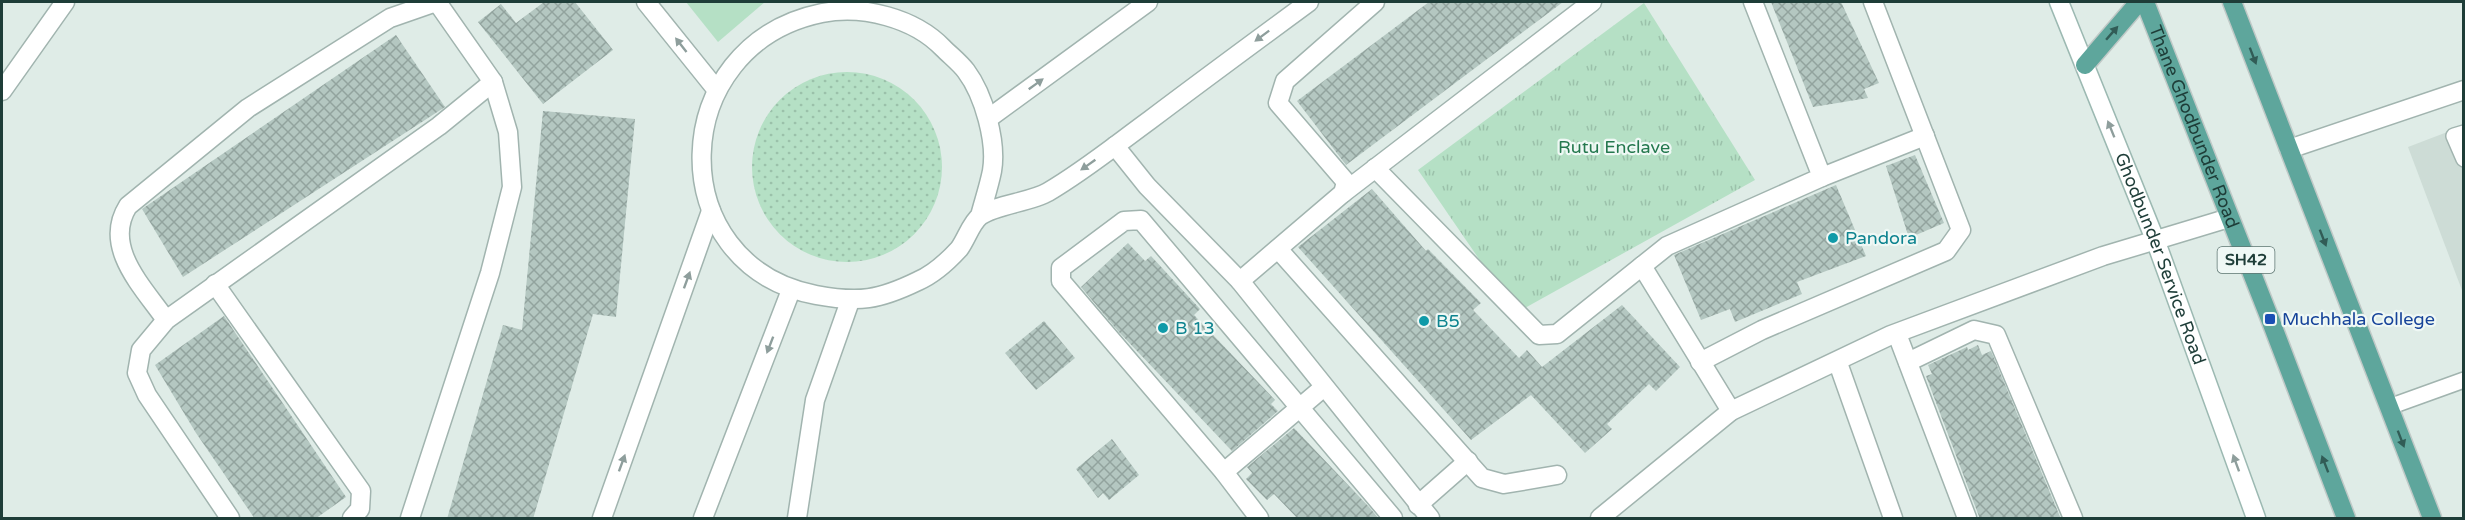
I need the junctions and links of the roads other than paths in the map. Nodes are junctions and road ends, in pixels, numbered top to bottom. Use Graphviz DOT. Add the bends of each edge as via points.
graph roads {
  1 [pos="64,2"];
  2 [pos="436,2"];
  3 [pos="646,2"];
  4 [pos="1148,2"];
  5 [pos="1308,2"];
  6 [pos="1375,2"];
  7 [pos="1592,2"];
  8 [pos="1753,2"];
  9 [pos="1873,2"];
  10 [pos="2059,2"];
  11 [pos="2139,2"];
  12 [pos="2145,2"];
  13 [pos="2232,2"];
  14 [pos="836,6"];
  15 [pos="2085,65"];
  16 [pos="493,82"];
  17 [pos="716,90"];
  18 [pos="2463,90"];
  19 [pos="2,91"];
  20 [pos="989,118"];
  21 [pos="2463,133"];
  22 [pos="1925,136"];
  23 [pos="1114,146"];
  24 [pos="2289,149"];
  25 [pos="2463,159"];
  26 [pos="1375,168"];
  27 [pos="1822,177"];
  28 [pos="1343,193"];
  29 [pos="711,211"];
  30 [pos="980,216"];
  31 [pos="2229,218"];
  32 [pos="2156,242"];
  33 [pos="1278,249"];
  34 [pos="1642,266"];
  35 [pos="1240,281"];
  36 [pos="215,284"];
  37 [pos="791,290"];
  38 [pos="850,301"];
  39 [pos="166,320"];
  40 [pos="1897,334"];
  41 [pos="1700,362"];
  42 [pos="1908,362"];
  43 [pos="1838,363"];
  44 [pos="2463,380"];
  45 [pos="1324,387"];
  46 [pos="2389,407"];
  47 [pos="1299,408"];
  48 [pos="1731,411"];
  49 [pos="1468,461"];
  50 [pos="1224,472"];
  51 [pos="1557,476"];
  52 [pos="1424,512"];
  53 [pos="1886,516"];
  54 [pos="1604,518"];
  55 [pos="230,519"];
  56 [pos="352,519"];
  57 [pos="410,519"];
  58 [pos="602,519"];
  59 [pos="703,519"];
  60 [pos="797,519"];
  61 [pos="1259,519"];
  62 [pos="1393,519"];
  63 [pos="1967,519"];
  64 [pos="2073,519"];
  65 [pos="2256,519"];
  66 [pos="2346,519"];
  67 [pos="2432,519"];
  1 -- 19 [label="street"];
  2 -- 16 [label="street"];
  2 -- 39 [label="street" via="390,18 248,108 128,206 118,233 124,260"];
  17 -- 3 [label="street, one-way"];
  20 -- 4 [label="street, one-way"];
  5 -- 23 [label="street, one-way"];
  6 -- 28 [label="street" via="1286,81 1278,103 1346,182"];
  7 -- 26 [label="street"];
  8 -- 27 [label="street"];
  9 -- 22 [label="street"];
  10 -- 15 [label="street, Ghodbunder Service Road"];
  15 -- 11 [label="main road, one-way"];
  12 -- 31 [label="main road, Thane Ghodbunder Road / SH42"];
  13 -- 24 [label="main road, one-way"];
  14 -- 17 [label="street" via="766,33 737,58"];
  14 -- 20 [label="street" via="888,15 932,37 967,73"];
  32 -- 15 [label="street, Ghodbunder Service Road, one-way"];
  16 -- 36 [label="street" via="439,126"];
  16 -- 57 [label="street" via="508,132 512,187 490,273"];
  17 -- 29 [label="street" via="702,129 701,170"];
  18 -- 24 [label="street"];
  20 -- 30 [label="street" via="993,168"];
  21 -- 25 [label="lane" via="2454,136"];
  22 -- 27 [label="street"];
  22 -- 41 [label="street" via="1961,230 1946,251 1762,330"];
  23 -- 30 [label="street, one-way" via="1045,194"];
  23 -- 35 [label="street" via="1147,186"];
  24 -- 46 [label="main road, one-way"];
  26 -- 28 [label="street"];
  26 -- 34 [label="street" via="1539,335 1557,334"];
  27 -- 34 [label="street" via="1667,246"];
  28 -- 33 [label="street"];
  29 -- 37 [label="street" via="735,250 770,280"];
  58 -- 29 [label="street, one-way"];
  30 -- 38 [label="street" via="958,250 927,277 890,294"];
  31 -- 32 [label="street"];
  66 -- 31 [label="main road, Thane Ghodbunder Road / SH42, one-way"];
  32 -- 40 [label="street" via="2103,256"];
  65 -- 32 [label="street, Ghodbunder Service Road, one-way"];
  33 -- 35 [label="street"];
  33 -- 49 [label="street"];
  34 -- 41 [label="street"];
  35 -- 45 [label="street"];
  36 -- 39 [label="street"];
  36 -- 56 [label="street" via="361,491 360,509"];
  37 -- 38 [label="street"];
  37 -- 59 [label="street, one-way"];
  38 -- 60 [label="street" via="815,400"];
  39 -- 55 [label="street" via="141,350 137,373 147,395"];
  40 -- 42 [label="street"];
  40 -- 43 [label="street"];
  41 -- 48 [label="street"];
  42 -- 63 [label="street"];
  42 -- 64 [label="street" via="1974,330 1996,335"];
  43 -- 48 [label="street"];
  43 -- 53 [label="street"];
  44 -- 46 [label="lane"];
  45 -- 47 [label="street"];
  45 -- 52 [label="street"];
  46 -- 67 [label="main road, one-way"];
  47 -- 50 [label="street"];
  47 -- 50 [label="street" via="1141,220 1124,221 1061,268 1061,281"];
  47 -- 62 [label="street"];
  48 -- 54 [label="street"];
  49 -- 51 [label="street" via="1482,478 1504,484"];
  49 -- 52 [label="street"];
  50 -- 61 [label="street"];
}
